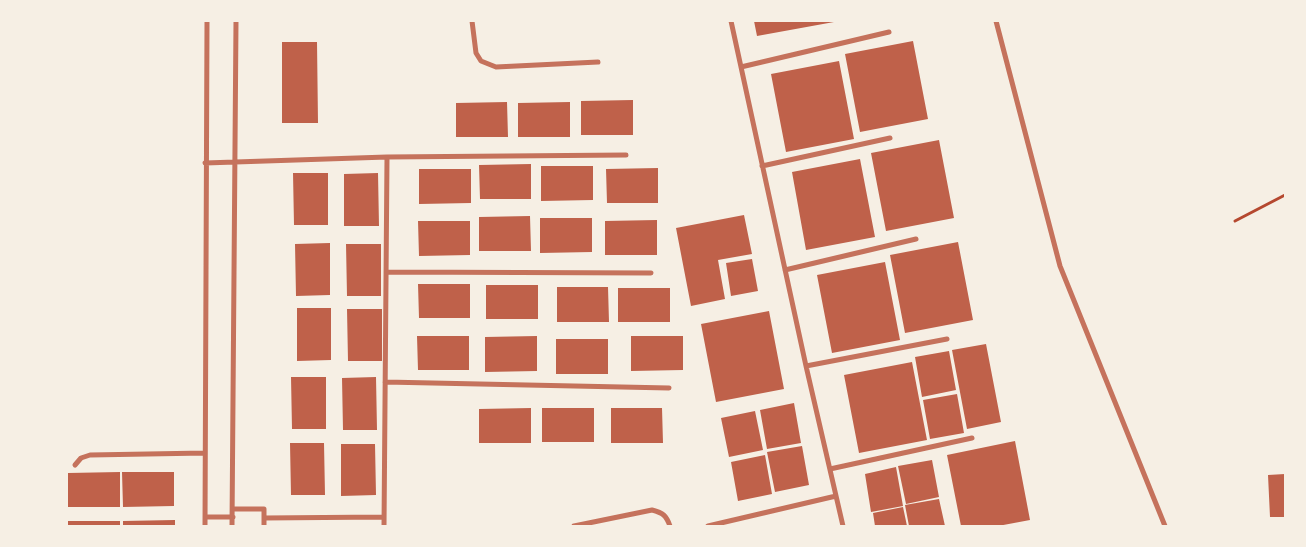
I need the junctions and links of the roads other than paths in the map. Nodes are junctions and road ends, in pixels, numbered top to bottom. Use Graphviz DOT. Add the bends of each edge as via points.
graph roads {
  1 [pos="207,21"];
  2 [pos="236,21"];
  3 [pos="472,21"];
  4 [pos="730,21"];
  5 [pos="996,21"];
  6 [pos="888,32"];
  7 [pos="598,62"];
  8 [pos="741,68"];
  9 [pos="890,138"];
  10 [pos="626,154"];
  11 [pos="387,157"];
  12 [pos="205,162"];
  13 [pos="235,162"];
  14 [pos="762,166"];
  15 [pos="916,239"];
  16 [pos="785,270"];
  17 [pos="386,272"];
  18 [pos="651,273"];
  19 [pos="947,339"];
  20 [pos="806,366"];
  21 [pos="385,382"];
  22 [pos="669,388"];
  23 [pos="972,438"];
  24 [pos="205,453"];
  25 [pos="76,465"];
  26 [pos="830,469"];
  27 [pos="836,496"];
  28 [pos="232,509"];
  29 [pos="205,517"];
  30 [pos="233,517"];
  31 [pos="384,517"];
  32 [pos="264,518"];
  33 [pos="589,524"];
  34 [pos="205,526"];
  35 [pos="232,526"];
  36 [pos="264,526"];
  37 [pos="384,526"];
  38 [pos="574,526"];
  39 [pos="670,526"];
  40 [pos="708,526"];
  41 [pos="843,526"];
  42 [pos="1165,526"];
  1 -- 12 [label="street"];
  2 -- 13 [label="street"];
  3 -- 7 [label="street" via="476,53 481,61 496,67"];
  4 -- 8 [label="street"];
  5 -- 42 [label="street" via="1060,266"];
  6 -- 8 [label="street"];
  8 -- 14 [label="street"];
  9 -- 14 [label="street"];
  10 -- 11 [label="street"];
  11 -- 13 [label="street"];
  11 -- 17 [label="street"];
  12 -- 13 [label="street"];
  12 -- 24 [label="street"];
  13 -- 28 [label="street"];
  14 -- 16 [label="street"];
  15 -- 16 [label="street"];
  16 -- 20 [label="street"];
  17 -- 18 [label="street"];
  17 -- 21 [label="street"];
  19 -- 20 [label="street"];
  20 -- 26 [label="street"];
  21 -- 22 [label="street"];
  21 -- 31 [label="street"];
  23 -- 26 [label="street"];
  24 -- 25 [label="street" via="90,455 81,458"];
  24 -- 29 [label="street"];
  26 -- 27 [label="street"];
  27 -- 40 [label="street"];
  27 -- 41 [label="street"];
  28 -- 30 [label="street"];
  28 -- 32 [label="street" via="264,509"];
  29 -- 30 [label="street"];
  29 -- 34 [label="street"];
  30 -- 35 [label="street"];
  31 -- 32 [label="street"];
  31 -- 37 [label="street"];
  32 -- 36 [label="street"];
  33 -- 38 [label="street"];
  33 -- 39 [label="street" via="652,510 667,517"];
}
